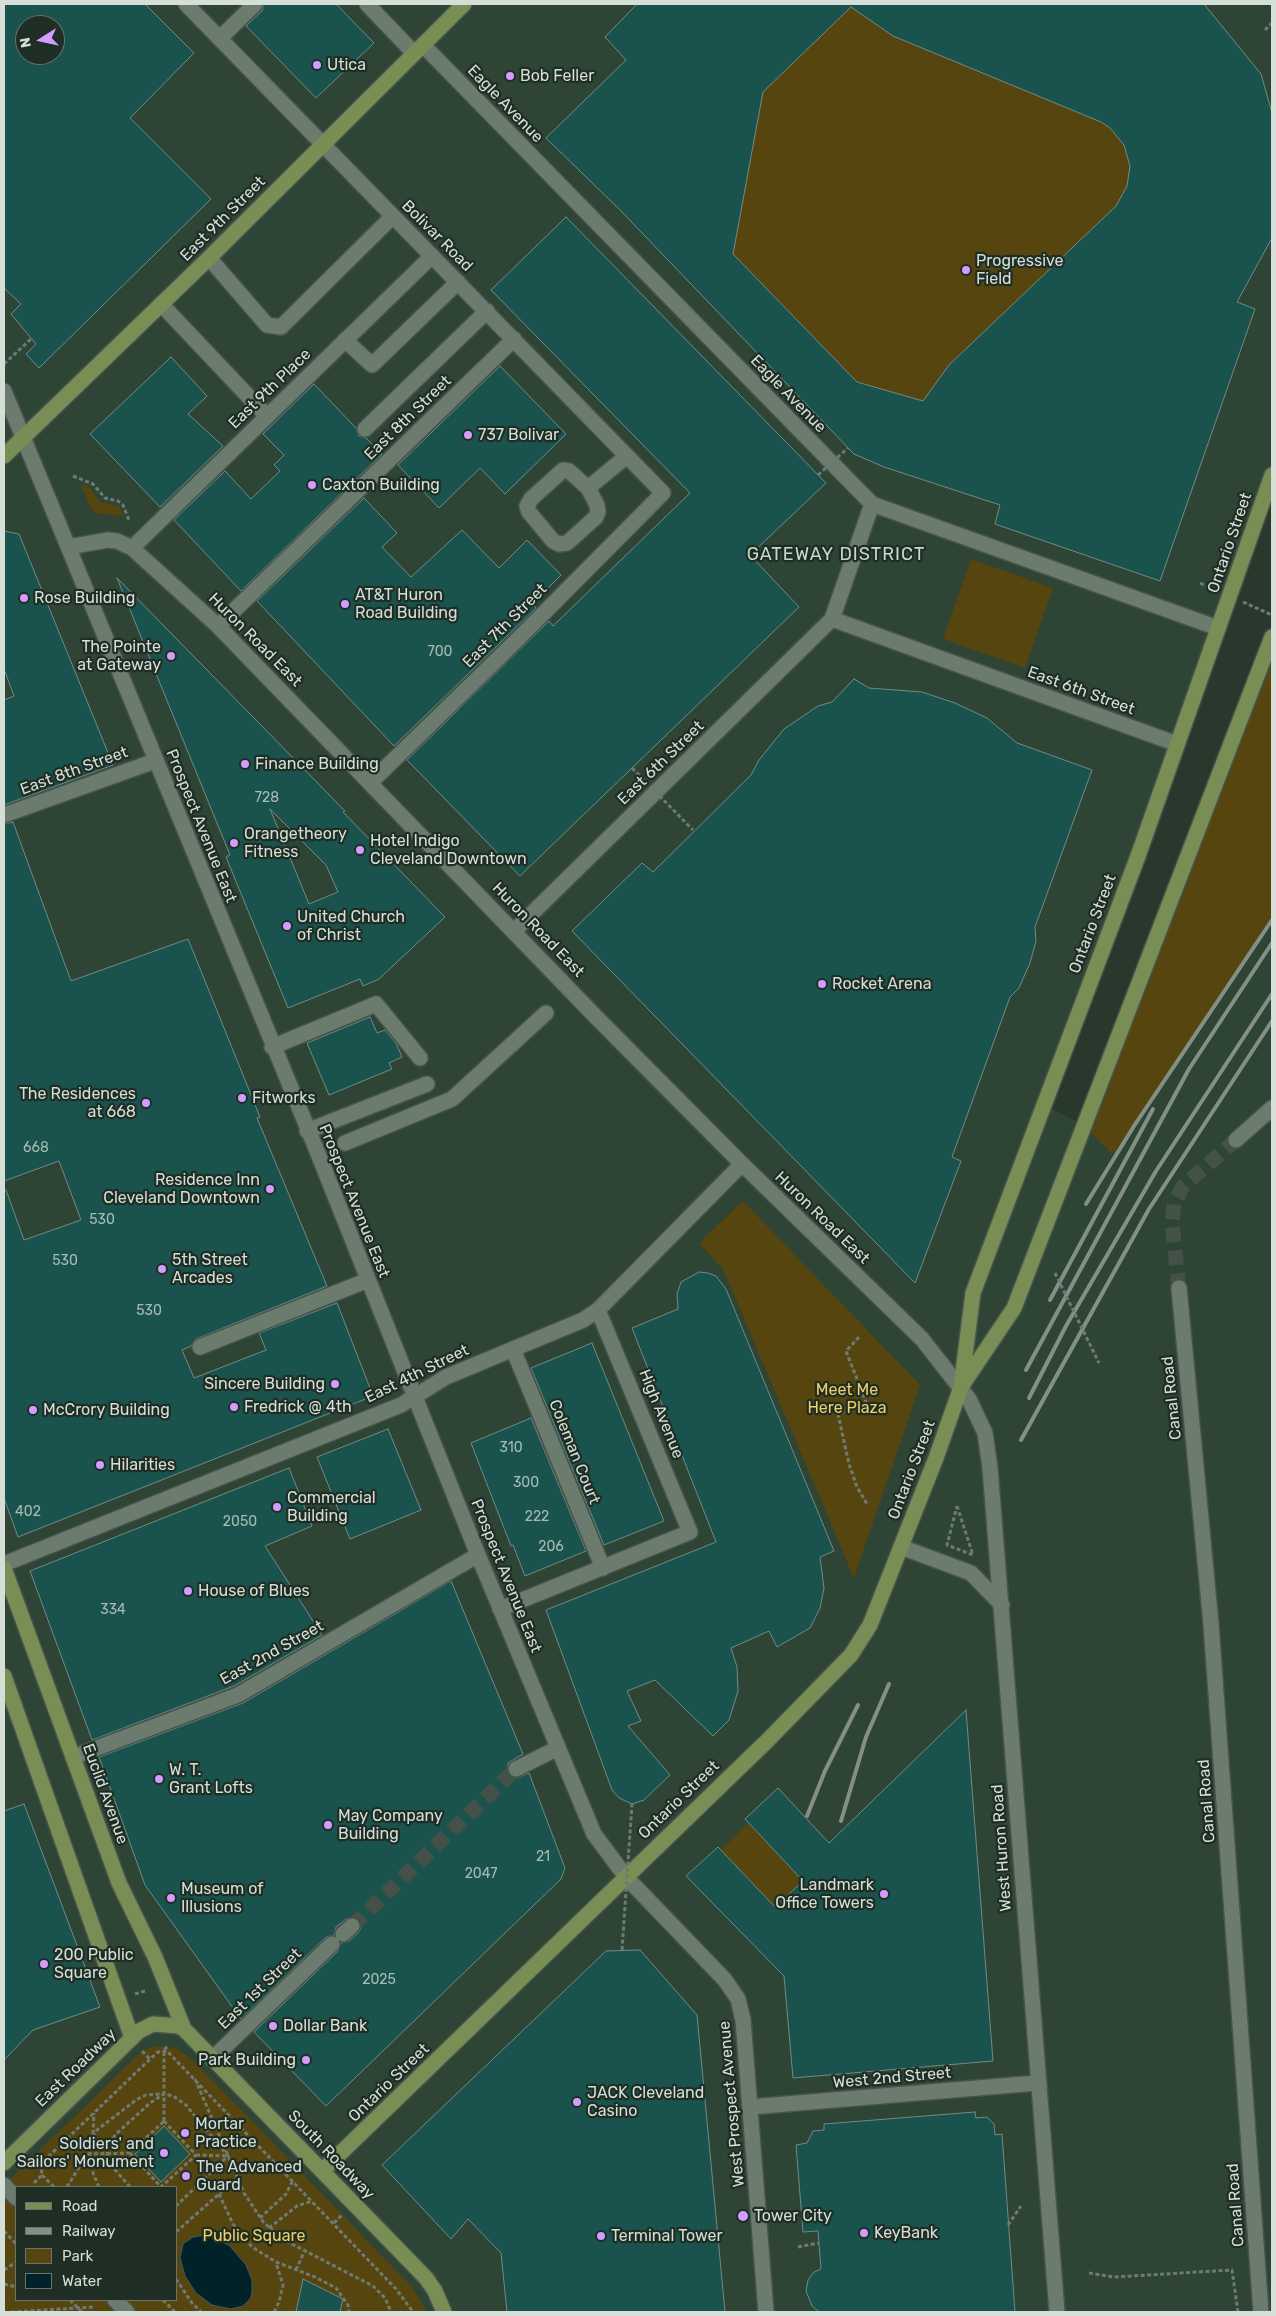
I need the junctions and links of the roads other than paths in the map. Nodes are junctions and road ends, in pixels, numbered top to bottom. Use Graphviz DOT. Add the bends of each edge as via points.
graph roads {
  1 [pos="186,4"];
  2 [pos="255,4"];
  3 [pos="367,4"];
  4 [pos="464,4"];
  5 [pos="220,38"];
  6 [pos="419,49"];
  7 [pos="323,144"];
  8 [pos="393,216"];
  9 [pos="432,256"];
  10 [pos="209,258"];
  11 [pos="458,282"];
  12 [pos="161,304"];
  13 [pos="487,312"];
  14 [pos="514,339"];
  15 [pos="345,340"];
  16 [pos="4,392"];
  17 [pos="267,416"];
  18 [pos="365,430"];
  19 [pos="22,438"];
  20 [pos="4,456"];
  21 [pos="627,456"];
  22 [pos="1272,476"];
  23 [pos="588,488"];
  24 [pos="662,493"];
  25 [pos="872,504"];
  26 [pos="68,547"];
  27 [pos="132,548"];
  28 [pos="832,619"];
  29 [pos="218,626"];
  30 [pos="1218,628"];
  31 [pos="1272,637"];
  32 [pos="1177,744"];
  33 [pos="155,761"];
  34 [pos="371,782"];
  35 [pos="4,815"];
  36 [pos="514,931"];
  37 [pos="546,1014"];
  38 [pos="272,1047"];
  39 [pos="420,1058"];
  40 [pos="427,1084"];
  41 [pos="1272,1108"];
  42 [pos="307,1131"];
  43 [pos="1236,1140"];
  44 [pos="345,1143"];
  45 [pos="742,1164"];
  46 [pos="368,1280"];
  47 [pos="1179,1288"];
  48 [pos="598,1310"];
  49 [pos="200,1347"];
  50 [pos="513,1349"];
  51 [pos="961,1387"];
  52 [pos="415,1398"];
  53 [pos="901,1547"];
  54 [pos="478,1555"];
  55 [pos="4,1566"];
  56 [pos="603,1568"];
  57 [pos="1002,1606"];
  58 [pos="500,1609"];
  59 [pos="4,1676"];
  60 [pos="558,1748"];
  61 [pos="73,1757"];
  62 [pos="516,1770"];
  63 [pos="626,1877"];
  64 [pos="342,1934"];
  65 [pos="184,2029"];
  66 [pos="132,2038"];
  67 [pos="212,2059"];
  68 [pos="1037,2083"];
  69 [pos="750,2107"];
  70 [pos="4,2163"];
  71 [pos="322,2171"];
  72 [pos="4,2185"];
  73 [pos="15,2197"];
  74 [pos="116,2301"];
  75 [pos="127,2312"];
  76 [pos="444,2312"];
  77 [pos="766,2312"];
  78 [pos="1057,2312"];
  79 [pos="1261,2312"];
  1 -- 5 [label="street, Bolivar Road"];
  2 -- 5 [label="street"];
  3 -- 6 [label="street, Eagle Avenue"];
  4 -- 6 [label="main road, East 9th Street"];
  5 -- 7 [label="street, Bolivar Road"];
  6 -- 7 [label="main road, East 9th Street"];
  6 -- 25 [label="street, Eagle Avenue"];
  7 -- 8 [label="street, Bolivar Road"];
  7 -- 10 [label="main road, East 9th Street"];
  8 -- 9 [label="street, Bolivar Road"];
  8 -- 10 [label="street" via="281,327 267,325"];
  9 -- 11 [label="street, Bolivar Road"];
  9 -- 15 [label="street, East 9th Place"];
  10 -- 12 [label="main road, East 9th Street"];
  11 -- 13 [label="street, Bolivar Road"];
  11 -- 15 [label="street" via="372,364"];
  12 -- 17 [label="street"];
  12 -- 19 [label="main road, East 9th Street"];
  13 -- 14 [label="street, Bolivar Road"];
  13 -- 18 [label="street"];
  14 -- 21 [label="street, Bolivar Road"];
  14 -- 29 [label="street, East 8th Street"];
  15 -- 17 [label="street, East 9th Place"];
  16 -- 19 [label="street, Prospect Avenue East"];
  17 -- 27 [label="street, East 9th Place"];
  19 -- 20 [label="main road, East 9th Street"];
  19 -- 26 [label="street, Prospect Avenue East"];
  21 -- 23 [label="street"];
  21 -- 24 [label="street, Bolivar Road"];
  22 -- 30 [label="main road, Ontario Street"];
  23 -- 23 [label="street" via="597,505 596,517 566,543 553,542 529,512 527,506 531,499 563,470 569,471"];
  24 -- 34 [label="street, East 7th Street"];
  25 -- 28 [label="street, East 6th Street"];
  25 -- 30 [label="street, Eagle Avenue"];
  26 -- 27 [label="street, Huron Road East" via="108,540"];
  26 -- 33 [label="street, Prospect Avenue East"];
  27 -- 29 [label="street, Huron Road East"];
  28 -- 32 [label="street, East 6th Street"];
  28 -- 36 [label="street, East 6th Street"];
  29 -- 34 [label="street, Huron Road East"];
  30 -- 32 [label="main road, Ontario Street"];
  31 -- 51 [label="main road, Ontario Street" via="1014,1308"];
  32 -- 51 [label="main road, Ontario Street" via="973,1293"];
  33 -- 35 [label="street, East 8th Street"];
  33 -- 38 [label="street, Prospect Avenue East"];
  34 -- 36 [label="street, Huron Road East"];
  36 -- 45 [label="street, Huron Road East"];
  37 -- 44 [label="street" via="452,1099"];
  38 -- 39 [label="street" via="376,1004"];
  38 -- 42 [label="street, Prospect Avenue East"];
  40 -- 42 [label="street"];
  41 -- 43 [label="street"];
  42 -- 46 [label="street, Prospect Avenue East"];
  45 -- 48 [label="street, East 4th Street"];
  45 -- 51 [label="street, Huron Road East" via="922,1339"];
  46 -- 49 [label="street"];
  46 -- 52 [label="street, Prospect Avenue East"];
  47 -- 79 [label="street, Canal Road" via="1211,1624"];
  48 -- 50 [label="street, East 4th Street" via="583,1320"];
  48 -- 56 [label="street, High Avenue" via="690,1532"];
  50 -- 52 [label="street, East 4th Street" via="446,1377"];
  50 -- 56 [label="street, Coleman Court"];
  51 -- 53 [label="main road, Ontario Street"];
  51 -- 57 [label="street, West Huron Road" via="977,1414 988,1445"];
  52 -- 54 [label="street, Prospect Avenue East"];
  52 -- 55 [label="street, East 4th Street"];
  53 -- 57 [label="street" via="971,1573"];
  53 -- 63 [label="main road, Ontario Street" via="870,1625 851,1655"];
  54 -- 58 [label="street, Prospect Avenue East"];
  54 -- 61 [label="street, East 2nd Street" via="238,1695"];
  55 -- 61 [label="main road, Euclid Avenue"];
  56 -- 58 [label="street"];
  57 -- 68 [label="street, West Huron Road"];
  58 -- 60 [label="street, Prospect Avenue East"];
  59 -- 66 [label="main road"];
  60 -- 62 [label="street"];
  60 -- 63 [label="street, Prospect Avenue East" via="594,1834"];
  61 -- 65 [label="main road, Euclid Avenue" via="119,1883"];
  63 -- 69 [label="street, West Prospect Avenue" via="725,1980 738,1999 743,2020"];
  63 -- 71 [label="main road, Ontario Street"];
  64 -- 67 [label="street, East 1st Street"];
  65 -- 66 [label="main road, East Roadway" via="170,2024 154,2024"];
  65 -- 67 [label="main road, South Roadway"];
  66 -- 70 [label="main road, East Roadway"];
  67 -- 71 [label="main road, South Roadway"];
  68 -- 69 [label="street, West 2nd Street"];
  68 -- 78 [label="street, West Huron Road"];
  69 -- 77 [label="street, West Prospect Avenue"];
  71 -- 76 [label="main road, South Roadway" via="426,2278"];
  72 -- 73 [label="street"];
  74 -- 75 [label="street"];
}
